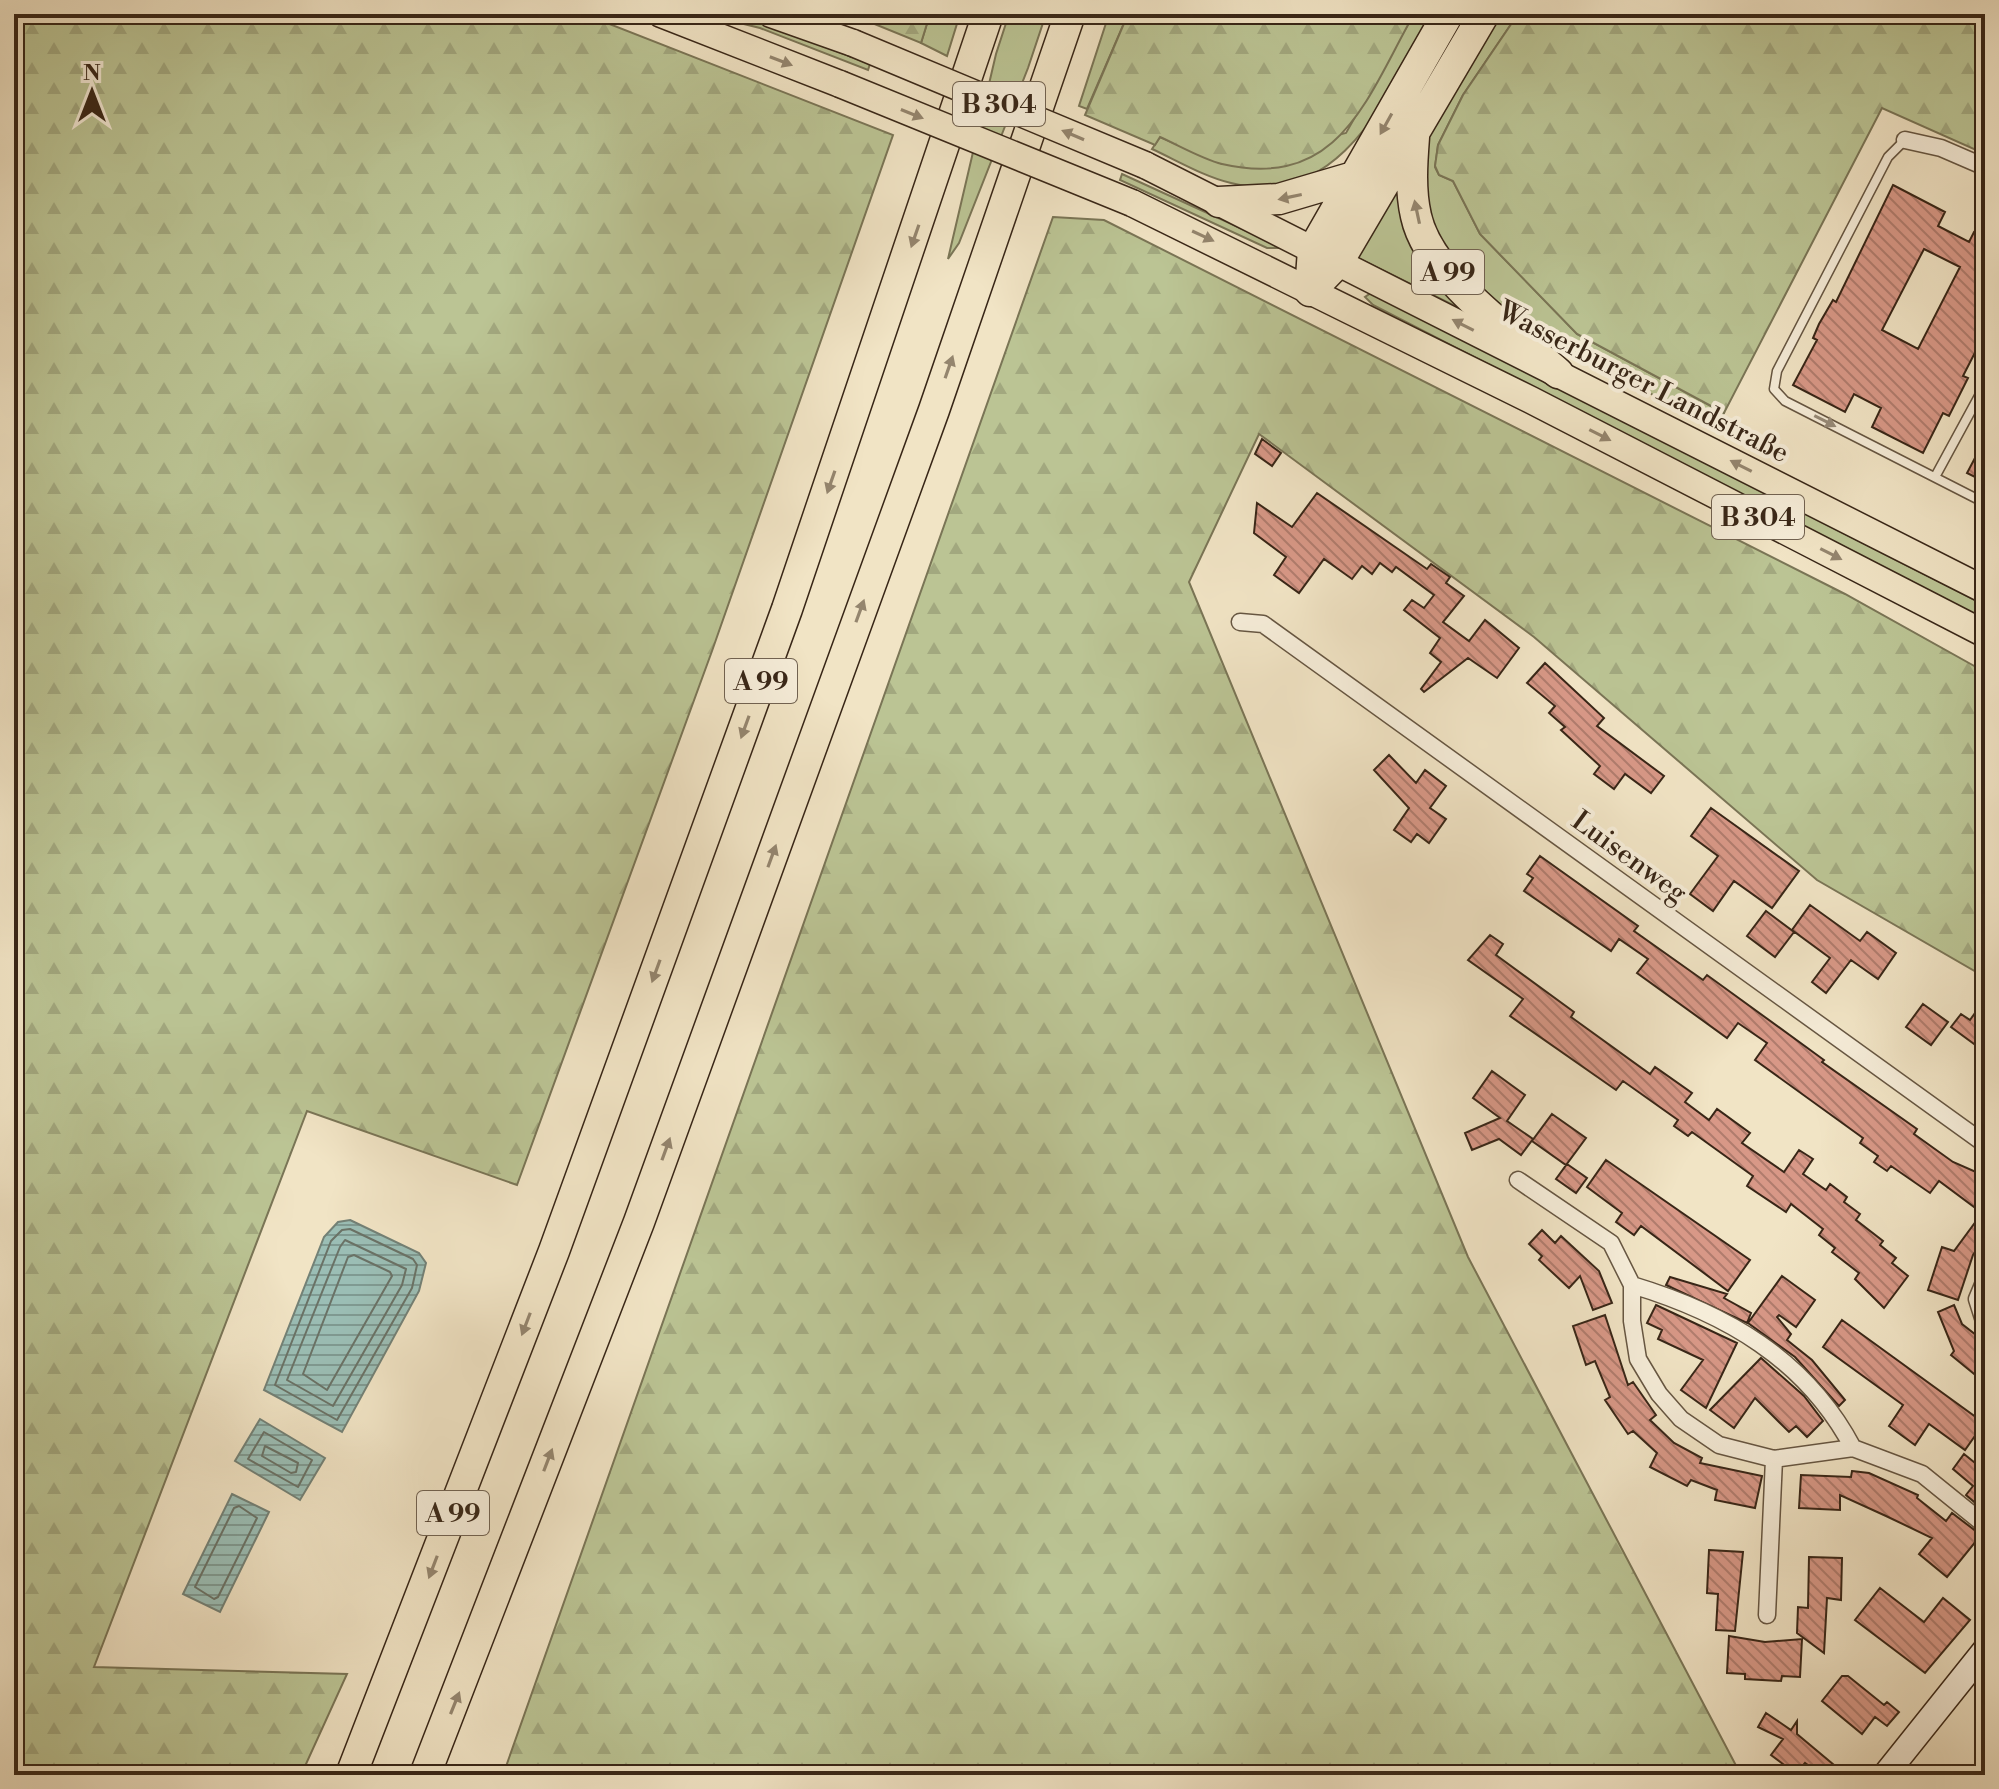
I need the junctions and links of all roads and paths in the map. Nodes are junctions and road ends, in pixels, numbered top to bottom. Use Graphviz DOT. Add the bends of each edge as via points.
graph roads {
  1 [pos="661,14"];
  2 [pos="771,14"];
  3 [pos="988,14"];
  4 [pos="1070,14"];
  5 [pos="1448,14"];
  6 [pos="1484,14"];
  7 [pos="1415,131"];
  8 [pos="1905,140"];
  9 [pos="1985,167"];
  10 [pos="1357,176"];
  11 [pos="1219,202"];
  12 [pos="1326,256"];
  13 [pos="1310,291"];
  14 [pos="1558,373"];
  15 [pos="1985,385"];
  16 [pos="1935,477"];
  17 [pos="1985,503"];
  18 [pos="1985,590"];
  19 [pos="1240,622"];
  20 [pos="1985,634"];
  21 [pos="1985,1144"];
  22 [pos="1518,1180"];
  23 [pos="1985,1280"];
  24 [pos="1632,1285"];
  25 [pos="1985,1324"];
  26 [pos="1853,1448"];
  27 [pos="1774,1459"];
  28 [pos="1985,1525"];
  29 [pos="1767,1615"];
  30 [pos="1985,1650"];
  31 [pos="351,1775"];
  32 [pos="425,1775"];
  33 [pos="1885,1775"];
  1 -- 13 [label="main road, B 304, one-way, bridge" via="1132,203"];
  11 -- 2 [label="main road, Wasserburger Landstraße / B 304, one-way, bridge" via="1145,165"];
  3 -- 31 [label="highway, A 99, one-way" via="787,609 554,1251"];
  32 -- 4 [label="highway, A 99, one-way" via="650,1193 934,410"];
  5 -- 10 [label="highway, one-way"];
  6 -- 7 [label="highway, A 99"];
  7 -- 12 [label="highway, A 99"];
  14 -- 7 [label="highway, A 99, one-way" via="1453,279 1432,252 1416,218 1411,173"];
  8 -- 9 [label="street"];
  8 -- 16 [label="lane, one-way" via="1888,157 1777,371 1774,389 1785,401"];
  10 -- 11 [label="highway, one-way" via="1279,199"];
  10 -- 12 [label="highway"];
  11 -- 12 [label="main road, Wasserburger Landstraße / B 304"];
  12 -- 13 [label="highway, A 99"];
  14 -- 12 [label="main road, Wasserburger Landstraße / B 304, one-way"];
  13 -- 20 [label="main road, B 304, one-way"];
  18 -- 14 [label="main road, Wasserburger Landstraße / B 304, one-way"];
  15 -- 16 [label="lane"];
  16 -- 17 [label="lane"];
  19 -- 21 [label="street, Luisenweg" via="1263,624"];
  22 -- 24 [label="street" via="1611,1243"];
  23 -- 25 [label="street" via="1977,1299"];
  24 -- 26 [label="street" via="1727,1320 1766,1346 1816,1393"];
  24 -- 27 [label="street" via="1638,1359 1659,1394 1681,1419 1719,1445"];
  26 -- 27 [label="street"];
  26 -- 28 [label="street" via="1922,1474"];
  27 -- 29 [label="street"];
  30 -- 33 [label="street"];
}
